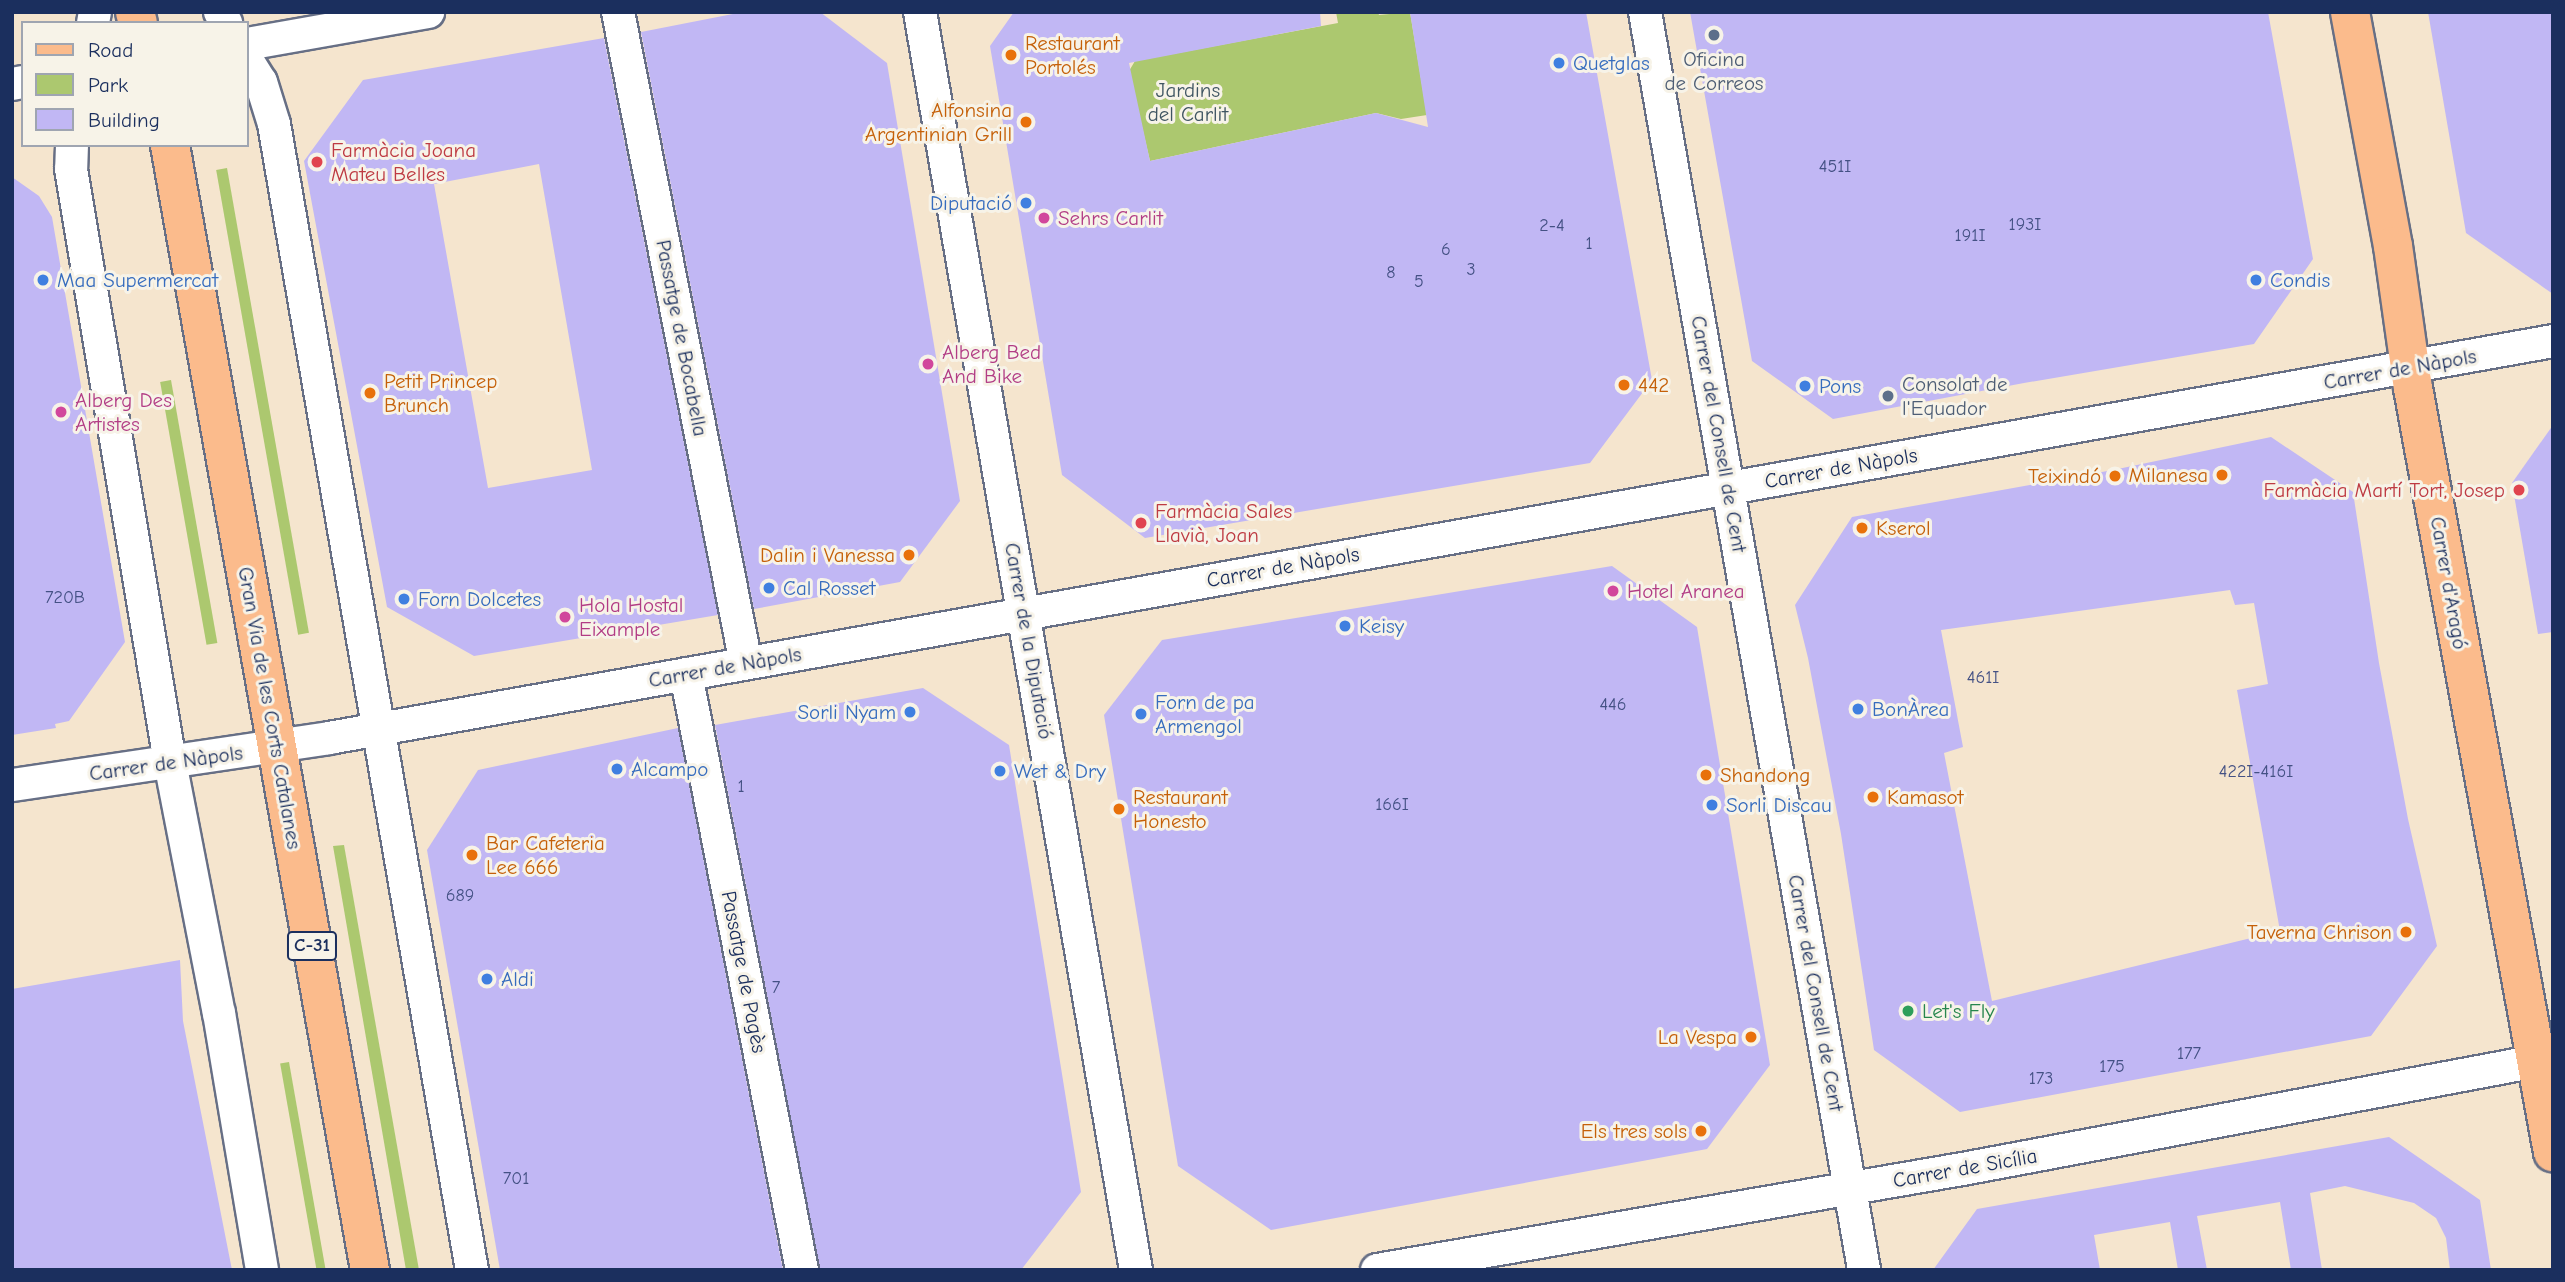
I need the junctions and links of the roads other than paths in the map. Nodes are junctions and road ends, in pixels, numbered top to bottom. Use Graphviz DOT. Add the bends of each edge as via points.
graph roads {
  1 [pos="428,12"];
  2 [pos="618,12"];
  3 [pos="920,12"];
  4 [pos="1645,12"];
  5 [pos="2350,12"];
  6 [pos="248,44"];
  7 [pos="248,62"];
  8 [pos="72,147"];
  9 [pos="170,147"];
  10 [pos="2553,341"];
  11 [pos="2410,367"];
  12 [pos="1728,488"];
  13 [pos="1024,614"];
  14 [pos="746,663"];
  15 [pos="686,674"];
  16 [pos="379,727"];
  17 [pos="276,747"];
  18 [pos="170,762"];
  19 [pos="12,785"];
  20 [pos="2544,1059"];
  21 [pos="2553,1152"];
  22 [pos="1849,1188"];
  23 [pos="262,1270"];
  24 [pos="370,1270"];
  25 [pos="472,1270"];
  26 [pos="802,1270"];
  27 [pos="1136,1270"];
  28 [pos="1377,1270"];
  29 [pos="1864,1270"];
  1 -- 6 [label="street"];
  2 -- 14 [label="street, Passatge de Bocabella"];
  3 -- 13 [label="street, Carrer de la Diputació"];
  4 -- 12 [label="street, Carrer del Consell de Cent"];
  5 -- 11 [label="main road, Carrer d'Aragó"];
  7 -- 16 [label="street" via="261,82 274,124"];
  8 -- 18 [label="street" via="71,169"];
  9 -- 17 [label="main road, Gran Via de les Corts Catalanes / C-31"];
  10 -- 11 [label="street, Carrer de Nàpols"];
  11 -- 12 [label="street, Carrer de Nàpols"];
  11 -- 20 [label="main road, Carrer d'Aragó"];
  12 -- 13 [label="street, Carrer de Nàpols"];
  12 -- 22 [label="street, Carrer del Consell de Cent"];
  13 -- 14 [label="street, Carrer de Nàpols"];
  13 -- 27 [label="street, Carrer de la Diputació"];
  14 -- 15 [label="street, Carrer de Nàpols"];
  15 -- 16 [label="street, Carrer de Nàpols"];
  15 -- 26 [label="street, Passatge de Pagès"];
  16 -- 17 [label="street, Carrer de Nàpols"];
  16 -- 25 [label="street"];
  17 -- 18 [label="street, Carrer de Nàpols"];
  17 -- 24 [label="main road, Gran Via de les Corts Catalanes / C-31"];
  18 -- 19 [label="street, Carrer de Nàpols"];
  18 -- 23 [label="street"];
  20 -- 21 [label="main road, Carrer d'Aragó"];
  20 -- 22 [label="street, Carrer de Sicília"];
  22 -- 28 [label="street, Carrer de Sicília"];
  22 -- 29 [label="street, Carrer del Consell de Cent"];
}
